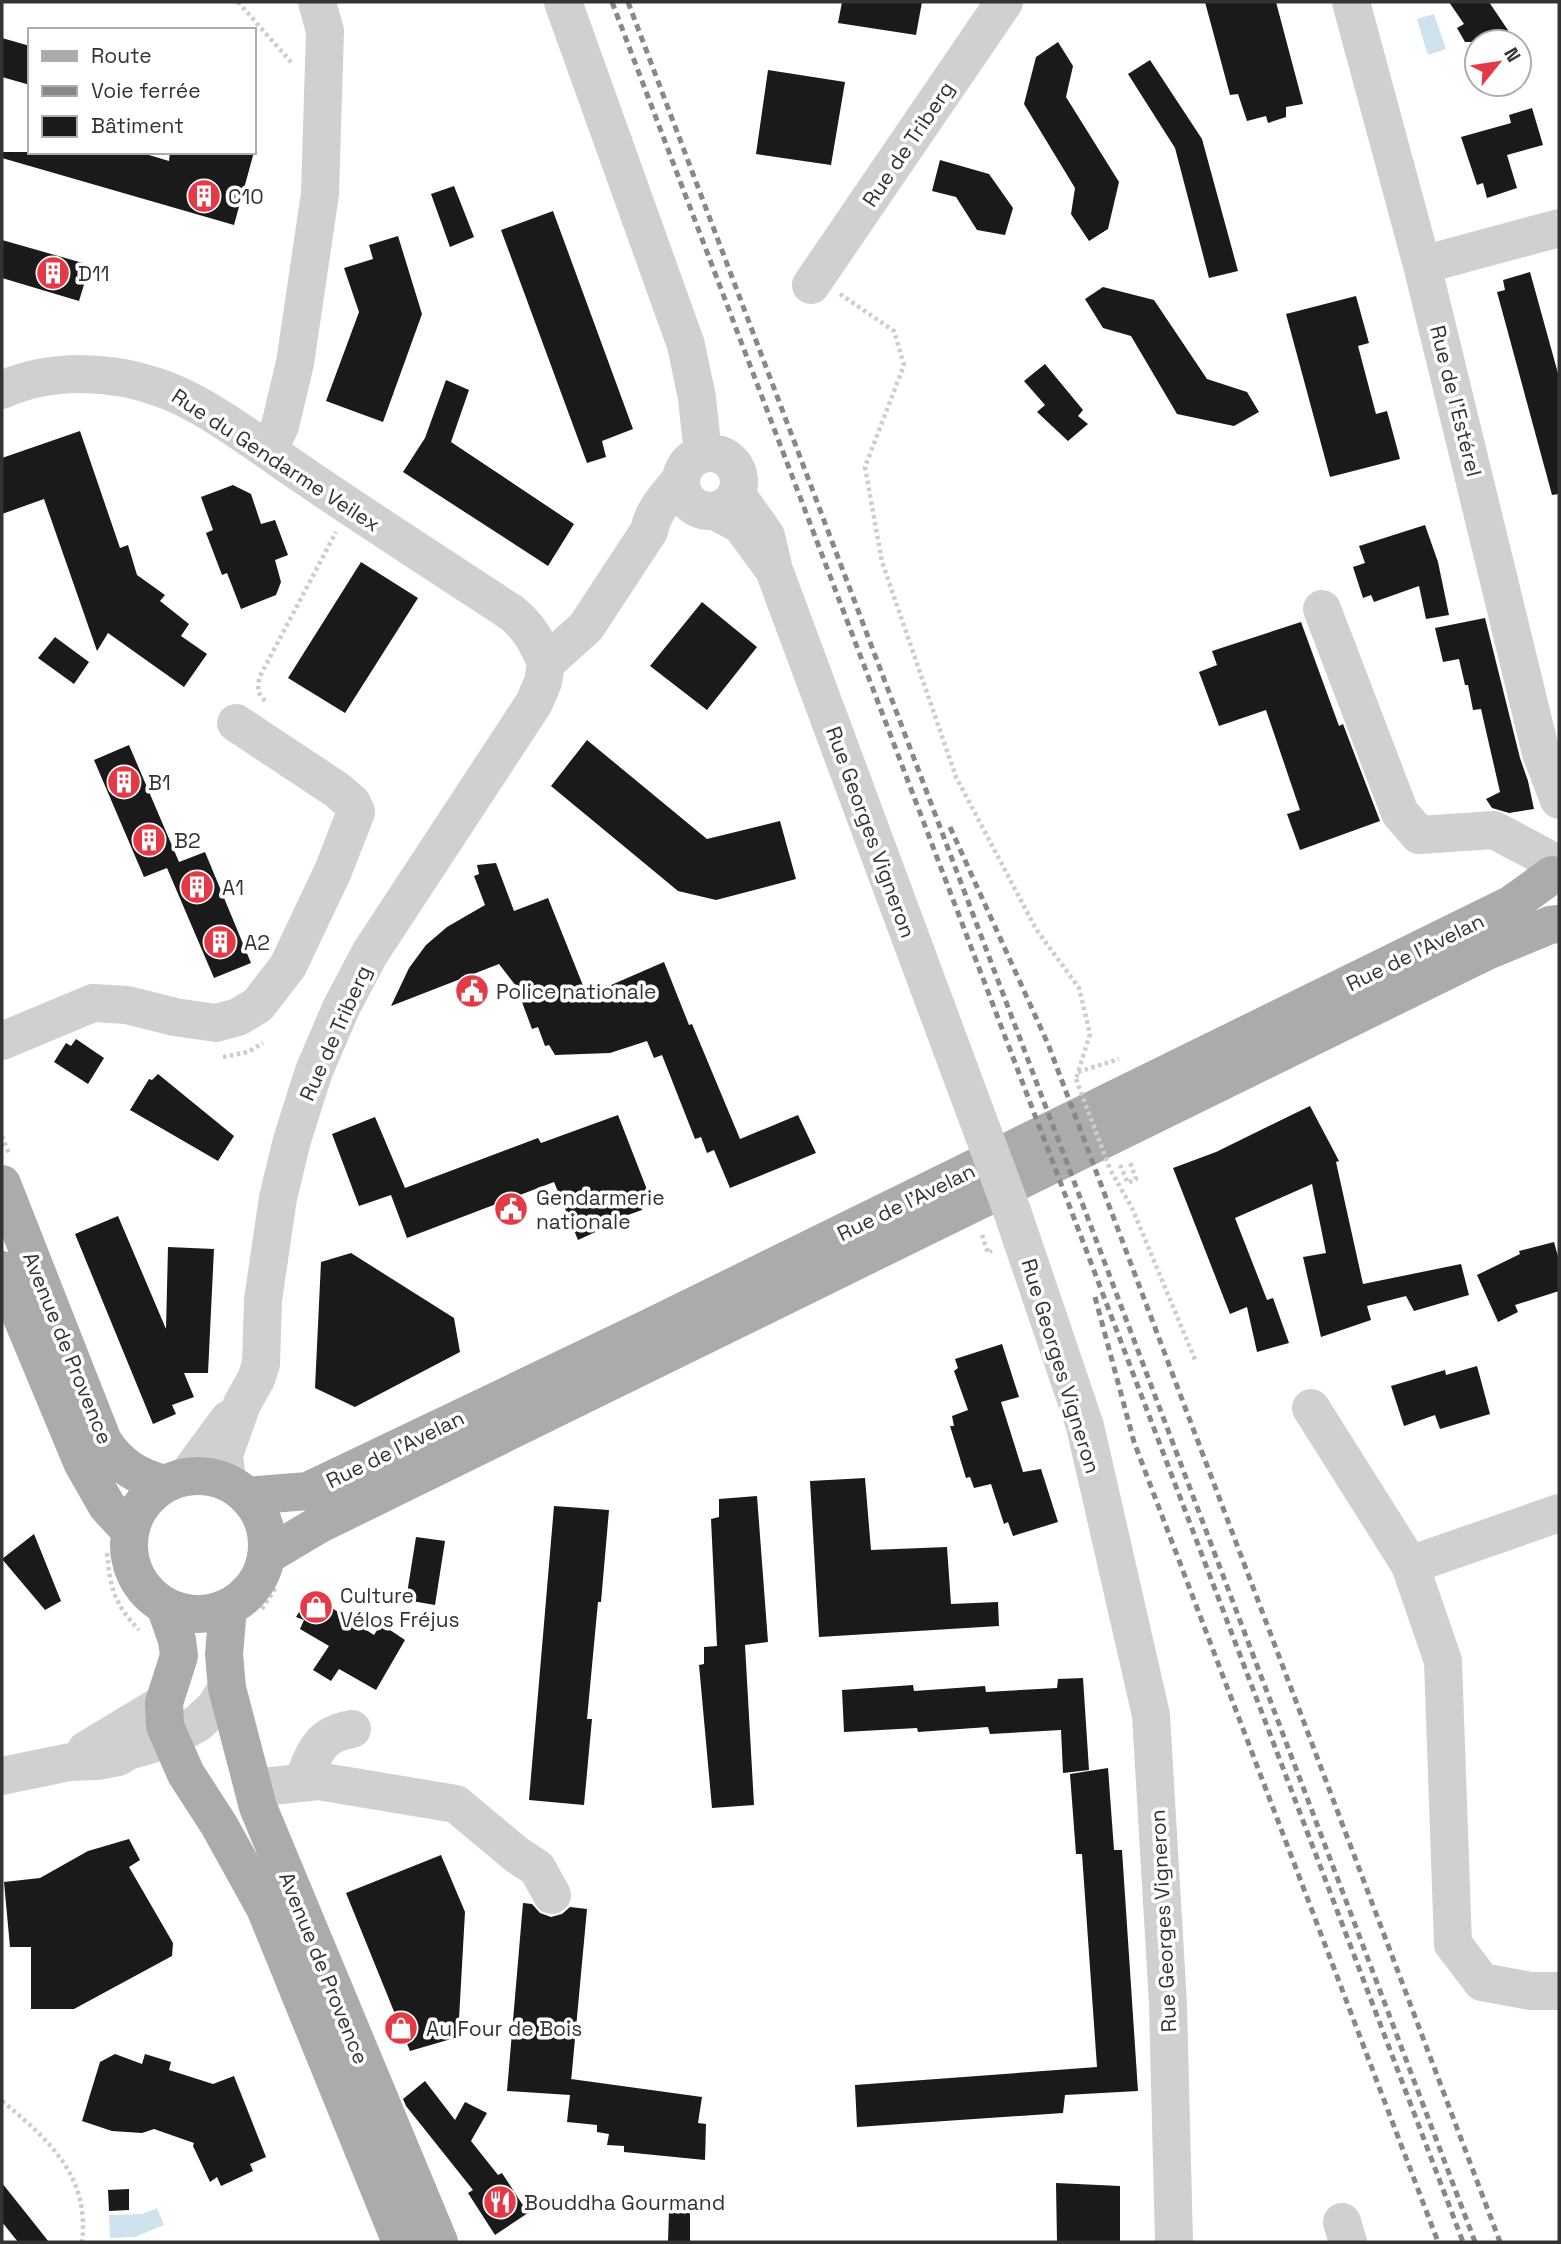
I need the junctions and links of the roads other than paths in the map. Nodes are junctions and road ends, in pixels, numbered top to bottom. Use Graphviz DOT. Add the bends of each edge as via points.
graph roads {
  1 [pos="317,2"];
  2 [pos="564,2"];
  3 [pos="1004,2"];
  4 [pos="1351,2"];
  5 [pos="1559,228"];
  6 [pos="1422,265"];
  7 [pos="814,281"];
  8 [pos="2,390"];
  9 [pos="268,451"];
  10 [pos="707,490"];
  11 [pos="597,609"];
  12 [pos="1322,609"];
  13 [pos="526,625"];
  14 [pos="546,663"];
  15 [pos="236,723"];
  16 [pos="1559,800"];
  17 [pos="1559,815"];
  18 [pos="1557,870"];
  19 [pos="1559,924"];
  20 [pos="2,1041"];
  21 [pos="2,1184"];
  22 [pos="2,1270"];
  23 [pos="242,1404"];
  24 [pos="1311,1408"];
  25 [pos="176,1480"];
  26 [pos="237,1489"];
  27 [pos="1559,1513"];
  28 [pos="119,1542"];
  29 [pos="1410,1565"];
  30 [pos="272,1570"];
  31 [pos="243,1611"];
  32 [pos="154,1620"];
  33 [pos="227,1688"];
  34 [pos="167,1721"];
  35 [pos="352,1729"];
  36 [pos="118,1757"];
  37 [pos="70,1762"];
  38 [pos="186,1774"];
  39 [pos="2,1776"];
  40 [pos="302,1783"];
  41 [pos="253,1788"];
  42 [pos="552,1895"];
  43 [pos="1559,1992"];
  44 [pos="401,2242"];
  45 [pos="439,2242"];
  46 [pos="1174,2242"];
  1 -- 9 [label="street" via="325,31 320,194 295,363"];
  2 -- 10 [label="street" via="686,345"];
  3 -- 7 [label="street, Rue de Triberg"];
  4 -- 6 [label="street, Rue de l'Estérel"];
  5 -- 6 [label="street"];
  6 -- 16 [label="street, Rue de l'Estérel" via="1541,753"];
  8 -- 9 [label="street, Rue du Gendarme Veilex" via="67,375 92,374 143,383 197,406"];
  9 -- 13 [label="street, Rue du Gendarme Veilex"];
  10 -- 11 [label="street" via="649,531"];
  10 -- 46 [label="street, Rue Georges Vigneron, bridge" via="755,541 774,570 1012,1211 1085,1426 1151,1715 1168,2004"];
  11 -- 13 [label="street" via="563,621"];
  11 -- 14 [label="street" via="586,627"];
  12 -- 18 [label="street" via="1400,813 1419,835 1494,830"];
  13 -- 14 [label="street"];
  14 -- 23 [label="street, Rue de Triberg" via="534,703 370,953 314,1071 278,1198 263,1300 261,1364"];
  15 -- 20 [label="street" via="337,790 356,811 333,871 276,983 258,1005 216,1023 93,1003"];
  17 -- 18 [label="street"];
  18 -- 26 [label="main road, Rue de l'Avelan" via="1512,904 1476,922 308,1491"];
  19 -- 30 [label="main road, Rue de l'Avelan" via="1487,951 320,1524"];
  21 -- 25 [label="main road, Avenue de Provence" via="103,1441 130,1471"];
  22 -- 28 [label="main road, Avenue de Provence"];
  23 -- 25 [label="street, Rue de Triberg"];
  23 -- 26 [label="street, Rue de Triberg" via="225,1455"];
  24 -- 29 [label="street"];
  25 -- 26 [label="main road" via="215,1478"];
  25 -- 28 [label="main road" via="149,1496"];
  26 -- 30 [label="main road" via="257,1508 264,1523"];
  27 -- 29 [label="street"];
  28 -- 32 [label="main road" via="153,1597"];
  29 -- 43 [label="street" via="1443,1661 1453,1944 1482,1982"];
  30 -- 31 [label="main road" via="262,1572 242,1599"];
  31 -- 32 [label="main road"];
  31 -- 33 [label="main road, Avenue de Provence" via="224,1654"];
  32 -- 34 [label="main road" via="175,1632 179,1656"];
  33 -- 34 [label="street" via="198,1723"];
  33 -- 41 [label="main road, Avenue de Provence"];
  34 -- 36 [label="street"];
  34 -- 37 [label="street" via="94,1744"];
  34 -- 38 [label="main road, Avenue de Provence"];
  35 -- 40 [label="street" via="334,1732 317,1749"];
  36 -- 37 [label="street"];
  36 -- 38 [label="street" via="156,1761"];
  37 -- 39 [label="street"];
  38 -- 44 [label="main road, Avenue de Provence" via="265,1908"];
  40 -- 41 [label="street"];
  40 -- 42 [label="street" via="318,1781 456,1804 537,1868"];
  41 -- 45 [label="main road, Avenue de Provence"];
}
